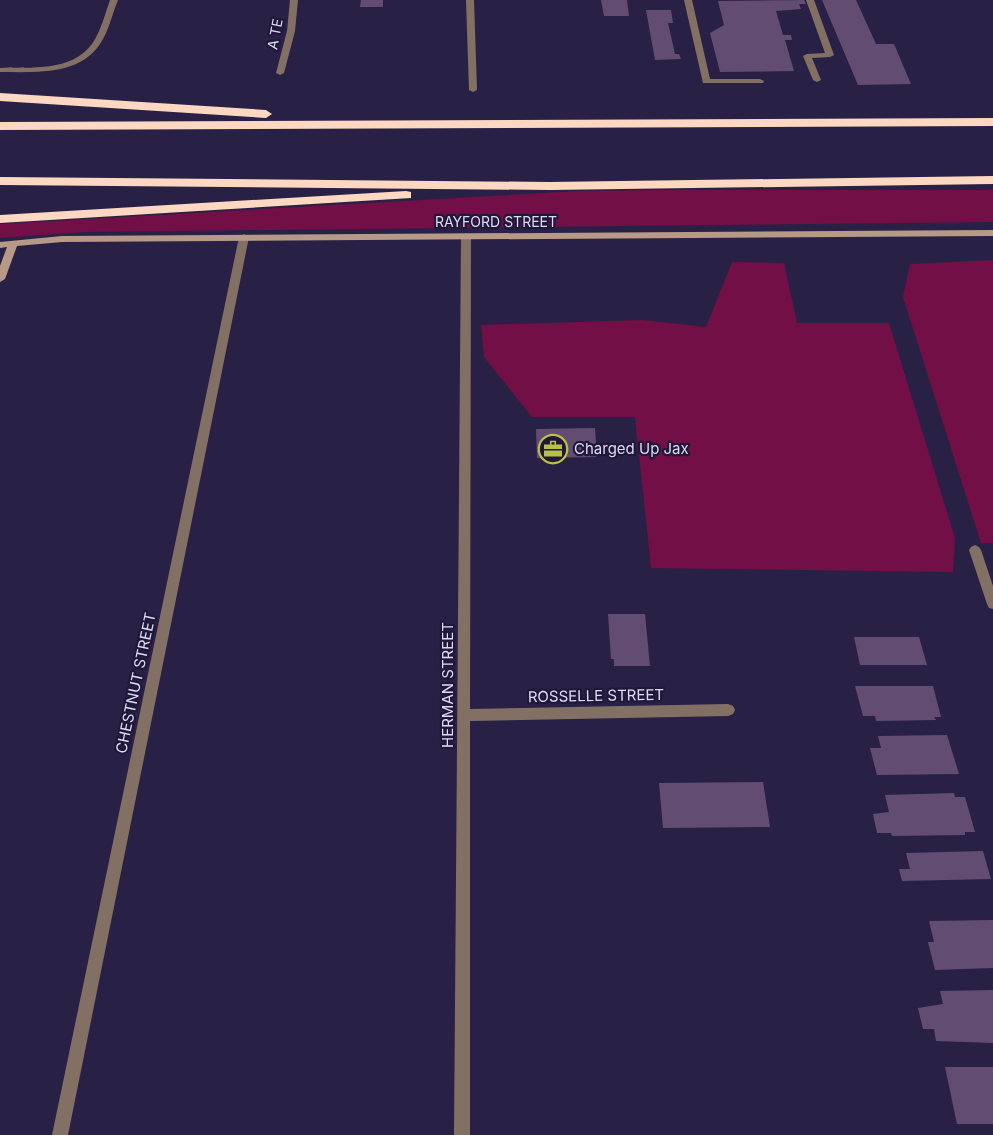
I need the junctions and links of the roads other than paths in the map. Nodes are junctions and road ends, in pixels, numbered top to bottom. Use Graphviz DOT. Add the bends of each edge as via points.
graph roads {
  1 [pos="114,0"];
  2 [pos="294,0"];
  3 [pos="470,0"];
  4 [pos="688,0"];
  5 [pos="810,0"];
  6 [pos="0,70"];
  7 [pos="280,73"];
  8 [pos="817,80"];
  9 [pos="760,81"];
  10 [pos="473,90"];
  11 [pos="0,97"];
  12 [pos="993,122"];
  13 [pos="618,124"];
  14 [pos="0,126"];
  15 [pos="993,180"];
  16 [pos="0,181"];
  17 [pos="550,186"];
  18 [pos="0,219"];
  19 [pos="993,232"];
  20 [pos="466,236"];
  21 [pos="244,237"];
  22 [pos="0,245"];
  23 [pos="13,245"];
  24 [pos="0,279"];
  25 [pos="975,550"];
  26 [pos="993,604"];
  27 [pos="728,710"];
  28 [pos="464,715"];
  29 [pos="60,1135"];
  30 [pos="462,1135"];
  1 -- 6 [label="street" via="96,44 70,64"];
  2 -- 7 [label="street, A TE"];
  3 -- 10 [label="street"];
  4 -- 9 [label="street" via="706,81"];
  5 -- 8 [label="street" via="830,55 807,56"];
  11 -- 13 [label="highway" via="279,115"];
  12 -- 13 [label="highway"];
  13 -- 14 [label="highway"];
  15 -- 17 [label="highway"];
  16 -- 17 [label="highway"];
  17 -- 18 [label="highway"];
  19 -- 20 [label="street, RAYFORD STREET"];
  20 -- 21 [label="street, RAYFORD STREET"];
  20 -- 28 [label="street, HERMAN STREET"];
  21 -- 23 [label="street, RAYFORD STREET" via="62,238"];
  21 -- 29 [label="street, CHESTNUT STREET"];
  22 -- 23 [label="street, RAYFORD STREET"];
  23 -- 24 [label="street"];
  25 -- 26 [label="street"];
  27 -- 28 [label="street, ROSSELLE STREET"];
  28 -- 30 [label="street, HERMAN STREET"];
}
